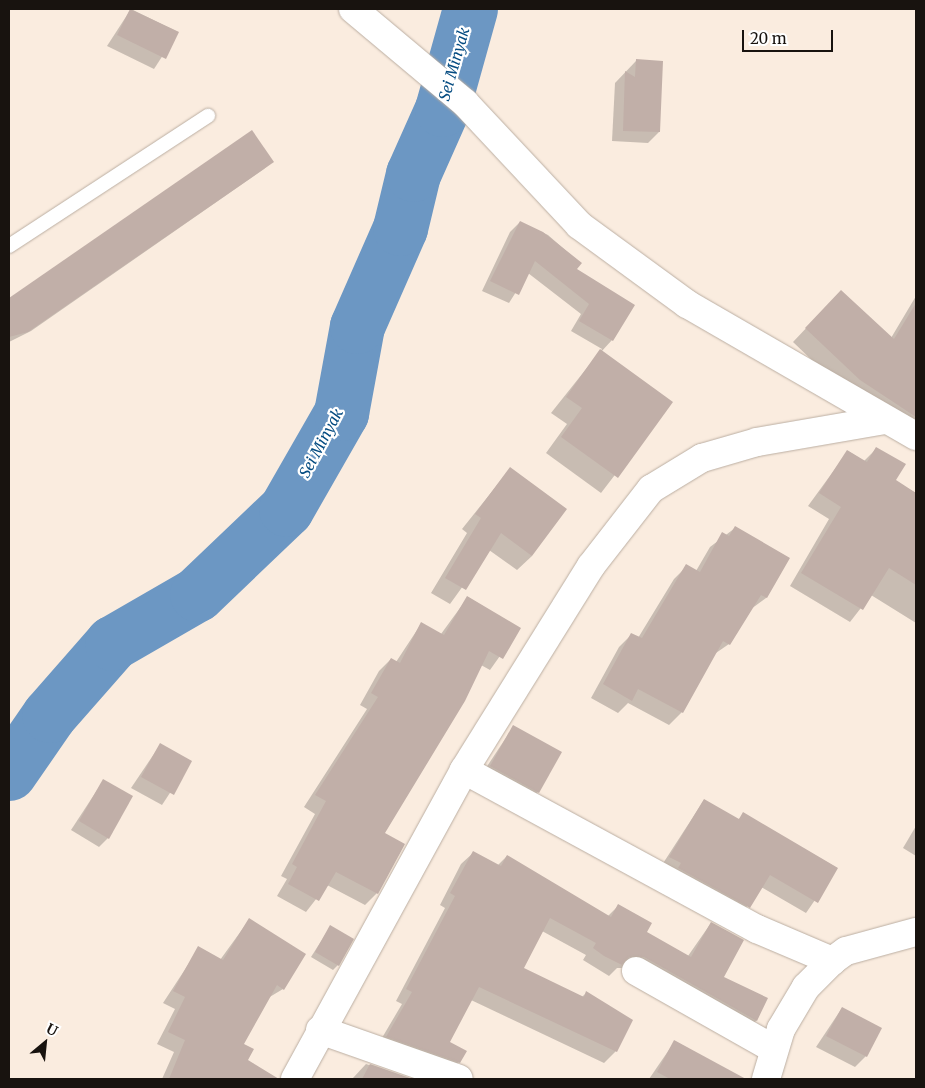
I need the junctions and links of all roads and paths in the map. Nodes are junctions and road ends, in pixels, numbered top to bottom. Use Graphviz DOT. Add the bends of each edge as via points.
graph roads {
  1 [pos="353,9"];
  2 [pos="208,116"];
  3 [pos="9,246"];
  4 [pos="884,420"];
  5 [pos="916,436"];
  6 [pos="464,770"];
  7 [pos="916,932"];
  8 [pos="832,961"];
  9 [pos="636,971"];
  10 [pos="320,1030"];
  11 [pos="772,1048"];
  12 [pos="295,1079"];
  13 [pos="459,1079"];
  14 [pos="766,1079"];
  1 -- 4 [label="street" via="466,103 578,225 688,304"];
  2 -- 3 [label="lane"];
  4 -- 5 [label="street"];
  4 -- 6 [label="street" via="757,442 702,458 651,489 591,566"];
  6 -- 8 [label="street" via="757,929"];
  6 -- 10 [label="street"];
  7 -- 8 [label="street" via="846,951"];
  8 -- 11 [label="street" via="806,987"];
  9 -- 11 [label="street"];
  10 -- 12 [label="street"];
  10 -- 13 [label="street"];
  11 -- 14 [label="street"];
}
